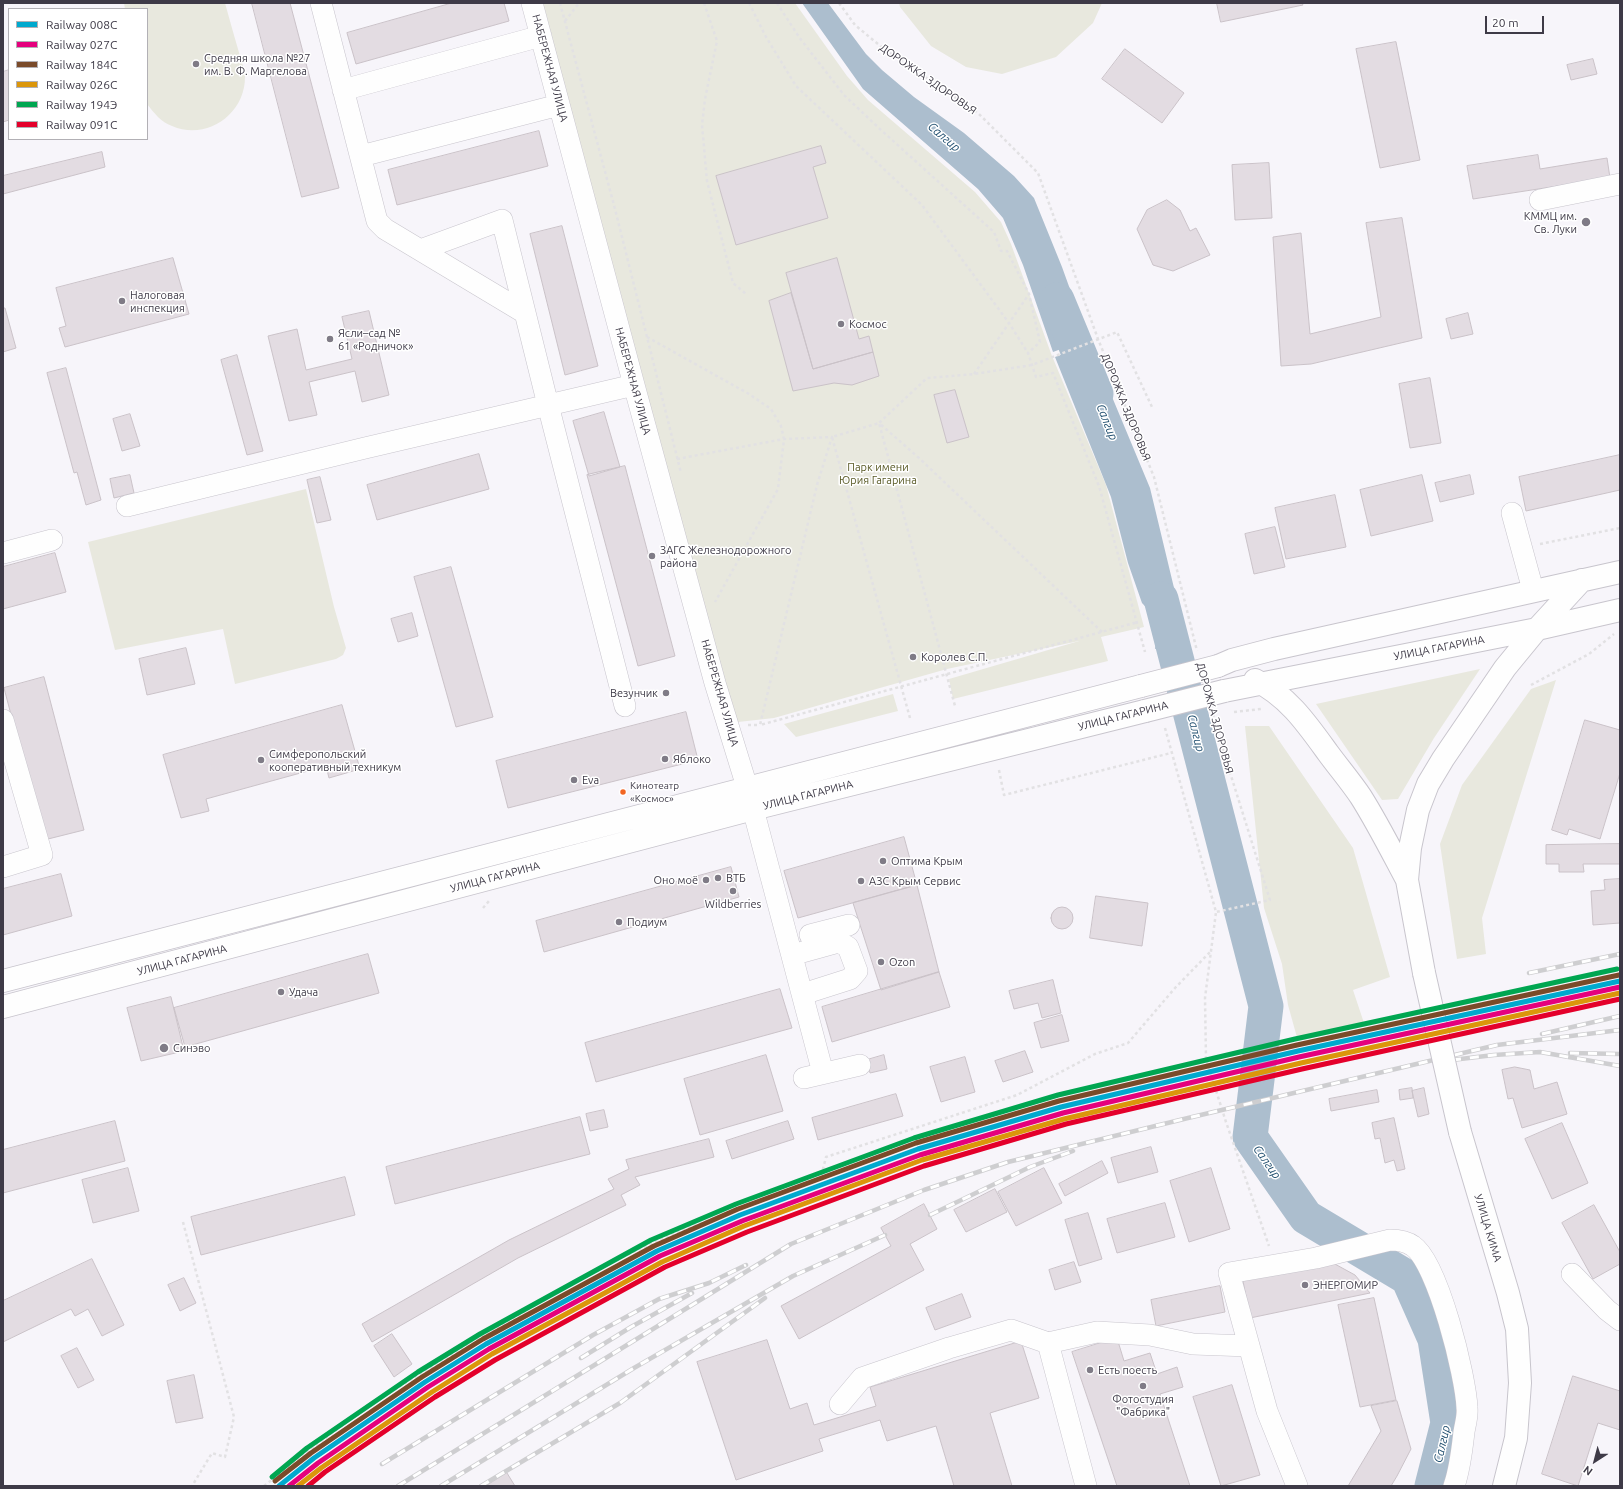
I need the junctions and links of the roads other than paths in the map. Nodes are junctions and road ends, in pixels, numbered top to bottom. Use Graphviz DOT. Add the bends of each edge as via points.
graph roads {
  1 [pos="321,3"];
  2 [pos="532,3"];
  3 [pos="541,36"];
  4 [pos="344,90"];
  5 [pos="559,105"];
  6 [pos="360,156"];
  7 [pos="1620,184"];
  8 [pos="1540,200"];
  9 [pos="420,250"];
  10 [pos="525,313"];
  11 [pos="634,385"];
  12 [pos="548,405"];
  13 [pos="127,506"];
  14 [pos="1512,513"];
  15 [pos="52,540"];
  16 [pos="3,553"];
  17 [pos="1620,572"];
  18 [pos="1582,580"];
  19 [pos="1533,590"];
  20 [pos="1620,610"];
  21 [pos="1537,629"];
  22 [pos="1218,666"];
  23 [pos="1263,684"];
  24 [pos="625,706"];
  25 [pos="3,720"];
  26 [pos="747,787"];
  27 [pos="753,809"];
  28 [pos="3,866"];
  29 [pos="1407,880"];
  30 [pos="849,925"];
  31 [pos="790,948"];
  32 [pos="3,981"];
  33 [pos="803,994"];
  34 [pos="3,1007"];
  35 [pos="860,1065"];
  36 [pos="1572,1274"];
  37 [pos="1620,1320"];
  38 [pos="1048,1342"];
  39 [pos="1249,1346"];
  40 [pos="840,1404"];
  41 [pos="1086,1486"];
  42 [pos="1297,1486"];
  43 [pos="1454,1486"];
  44 [pos="1504,1486"];
  1 -- 4 [label="street"];
  2 -- 3 [label="street, НАБЕРЕЖНАЯ УЛИЦА"];
  3 -- 4 [label="street"];
  3 -- 5 [label="street, НАБЕРЕЖНАЯ УЛИЦА"];
  4 -- 6 [label="street"];
  5 -- 6 [label="street"];
  5 -- 11 [label="street, НАБЕРЕЖНАЯ УЛИЦА"];
  6 -- 9 [label="street" via="377,221 385,229"];
  7 -- 8 [label="street"];
  9 -- 10 [label="street"];
  9 -- 10 [label="street" via="502,220"];
  10 -- 12 [label="street"];
  11 -- 12 [label="street"];
  11 -- 26 [label="street, НАБЕРЕЖНАЯ УЛИЦА"];
  12 -- 13 [label="street"];
  12 -- 24 [label="street"];
  14 -- 19 [label="street"];
  15 -- 16 [label="street"];
  17 -- 18 [label="main road"];
  18 -- 19 [label="main road"];
  18 -- 21 [label="main road"];
  19 -- 22 [label="main road" via="1274,649"];
  20 -- 21 [label="main road, УЛИЦА ГАГАРИНА"];
  21 -- 23 [label="main road, УЛИЦА ГАГАРИНА"];
  21 -- 29 [label="main road" via="1505,668 1428,784 1418,810 1410,848"];
  22 -- 23 [label="main road" via="1241,673"];
  22 -- 26 [label="main road, УЛИЦА ГАГАРИНА, bridge"];
  23 -- 27 [label="main road, УЛИЦА ГАГАРИНА, bridge" via="1224,691"];
  23 -- 29 [label="main road" via="1296,710 1346,776 1375,819"];
  25 -- 28 [label="street" via="42,855"];
  26 -- 32 [label="main road, УЛИЦА ГАГАРИНА"];
  27 -- 31 [label="street"];
  27 -- 34 [label="main road, УЛИЦА ГАГАРИНА"];
  29 -- 44 [label="main road, УЛИЦА КИМА, bridge" via="1424,973 1460,1132 1517,1329 1520,1383 1516,1438"];
  30 -- 31 [label="street"];
  31 -- 33 [label="street"];
  31 -- 33 [label="street" via="839,942 848,947 857,971 850,980"];
  33 -- 35 [label="street" via="814,1075"];
  36 -- 37 [label="street"];
  38 -- 39 [label="street" via="1097,1332 1150,1335 1193,1344"];
  38 -- 40 [label="street" via="1011,1330 995,1334 862,1378"];
  38 -- 41 [label="street"];
  39 -- 42 [label="street" via="1267,1411"];
  39 -- 43 [label="street" via="1229,1273 1316,1258 1390,1240 1402,1241 1413,1246 1422,1255 1433,1278 1454,1335 1467,1409"];
}
